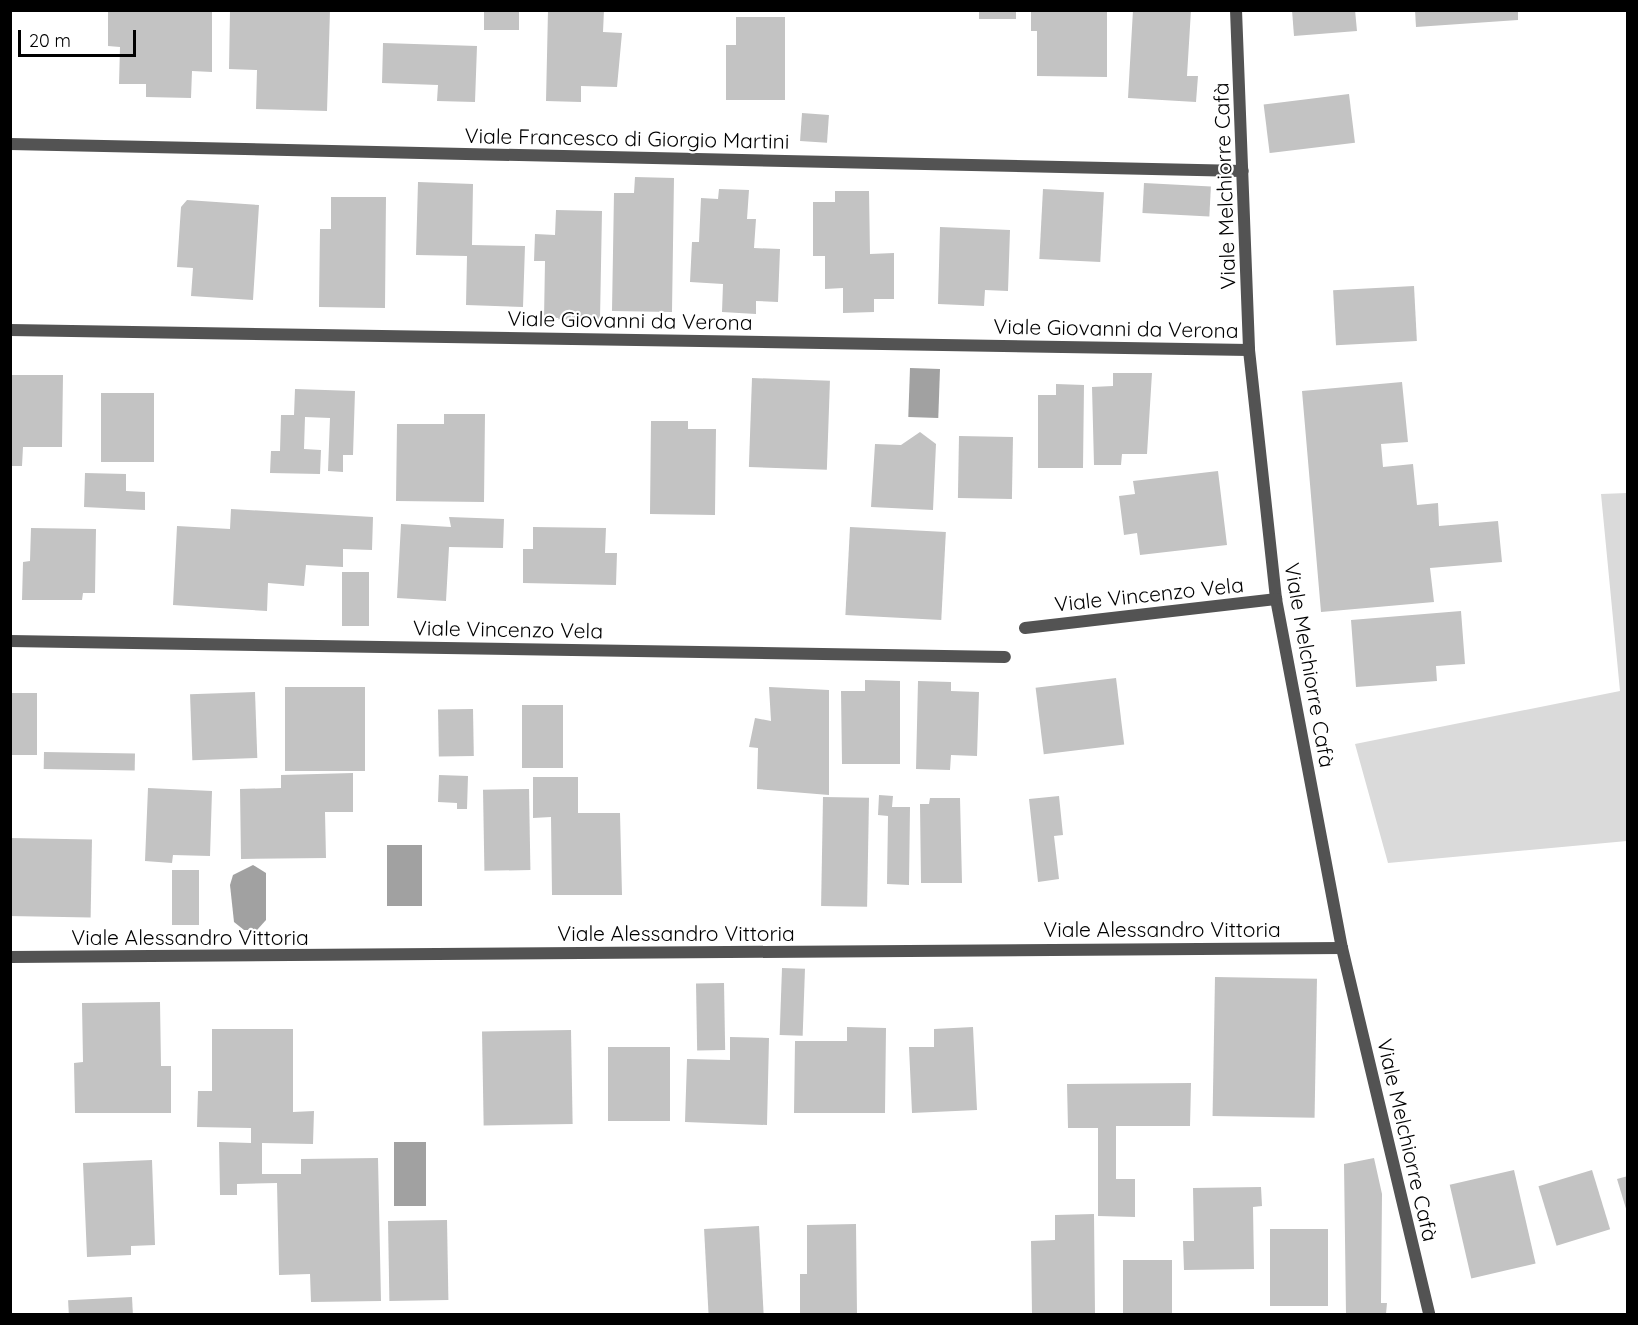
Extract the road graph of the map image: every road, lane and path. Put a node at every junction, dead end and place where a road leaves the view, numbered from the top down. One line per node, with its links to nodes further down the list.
1 (1236, 10): 3 (street, Viale Melchiorre Cafà)
2 (10, 144): 3 (street, Viale Francesco di Giorgio Martini)
3 (1243, 171): 5 (street, Viale Melchiorre Cafà)
4 (10, 330): 5 (street, Viale Giovanni da Verona)
5 (1249, 350): 6 (street, Viale Melchiorre Cafà)
6 (1276, 600): 7 (street, Viale Vincenzo Vela); 10 (street, Viale Melchiorre Cafà)
7 (1025, 628)
8 (10, 641): 9 (street, Viale Vincenzo Vela)
9 (1005, 657)
10 (1342, 948): 11 (street, Viale Alessandro Vittoria); 12 (street, Viale Melchiorre Cafà)
11 (10, 957)
12 (1429, 1314)

